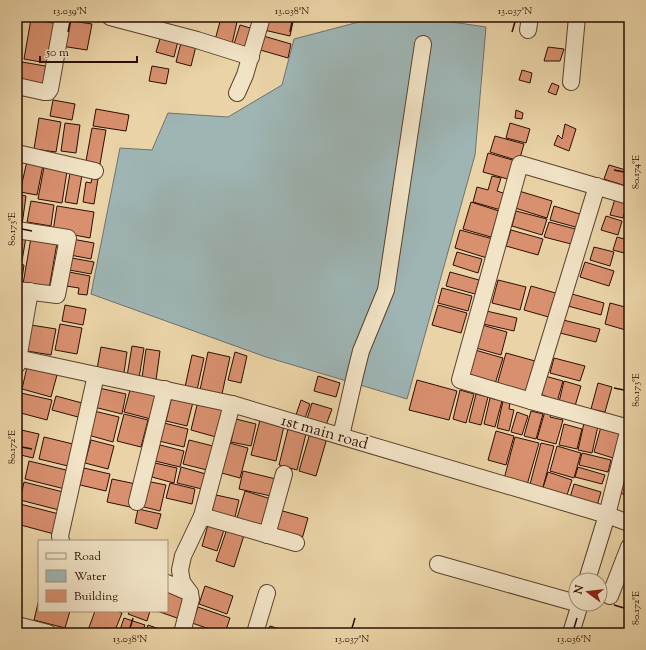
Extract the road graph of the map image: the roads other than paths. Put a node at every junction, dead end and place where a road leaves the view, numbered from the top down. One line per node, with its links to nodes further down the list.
1 (64, 17): 8 (street)
2 (110, 17): 6 (street)
3 (262, 17): 6 (street)
4 (577, 17): 7 (street)
5 (423, 44): 22 (street)
6 (251, 57): 9 (street)
7 (571, 82)
8 (17, 86)
9 (237, 92)
10 (17, 153): 11 (street)
11 (95, 171)
12 (597, 186): 13 (street); 19 (street); 19 (street)
13 (629, 196)
14 (17, 230): 15 (street)
15 (23, 290): 16 (street)
16 (18, 360): 17 (street, 1st main road)
17 (96, 375): 18 (street, 1st main road); 29 (street)
18 (165, 390): 20 (street, 1st main road); 24 (street)
19 (531, 401): 21 (street)
20 (232, 404): 22 (street, 1st main road); 26 (street)
21 (629, 428): 25 (street)
22 (341, 436): 25 (street, 1st main road)
23 (284, 474): 28 (street)
24 (137, 502)
25 (607, 515): 27 (street, 1st main road); 33 (street)
26 (202, 516): 28 (street); 35 (street)
27 (629, 523)
28 (267, 535): 30 (street)
29 (60, 540)
30 (296, 543)
31 (629, 548): 37 (street)
32 (438, 564): 38 (street)
33 (589, 572)
34 (168, 583): 35 (street)
35 (190, 593): 42 (street)
36 (268, 593): 43 (street)
37 (610, 596)
38 (568, 601)
39 (576, 612): 44 (street)
40 (17, 624): 41 (street)
41 (48, 633)
42 (182, 633)
43 (255, 633)
44 (570, 633)

